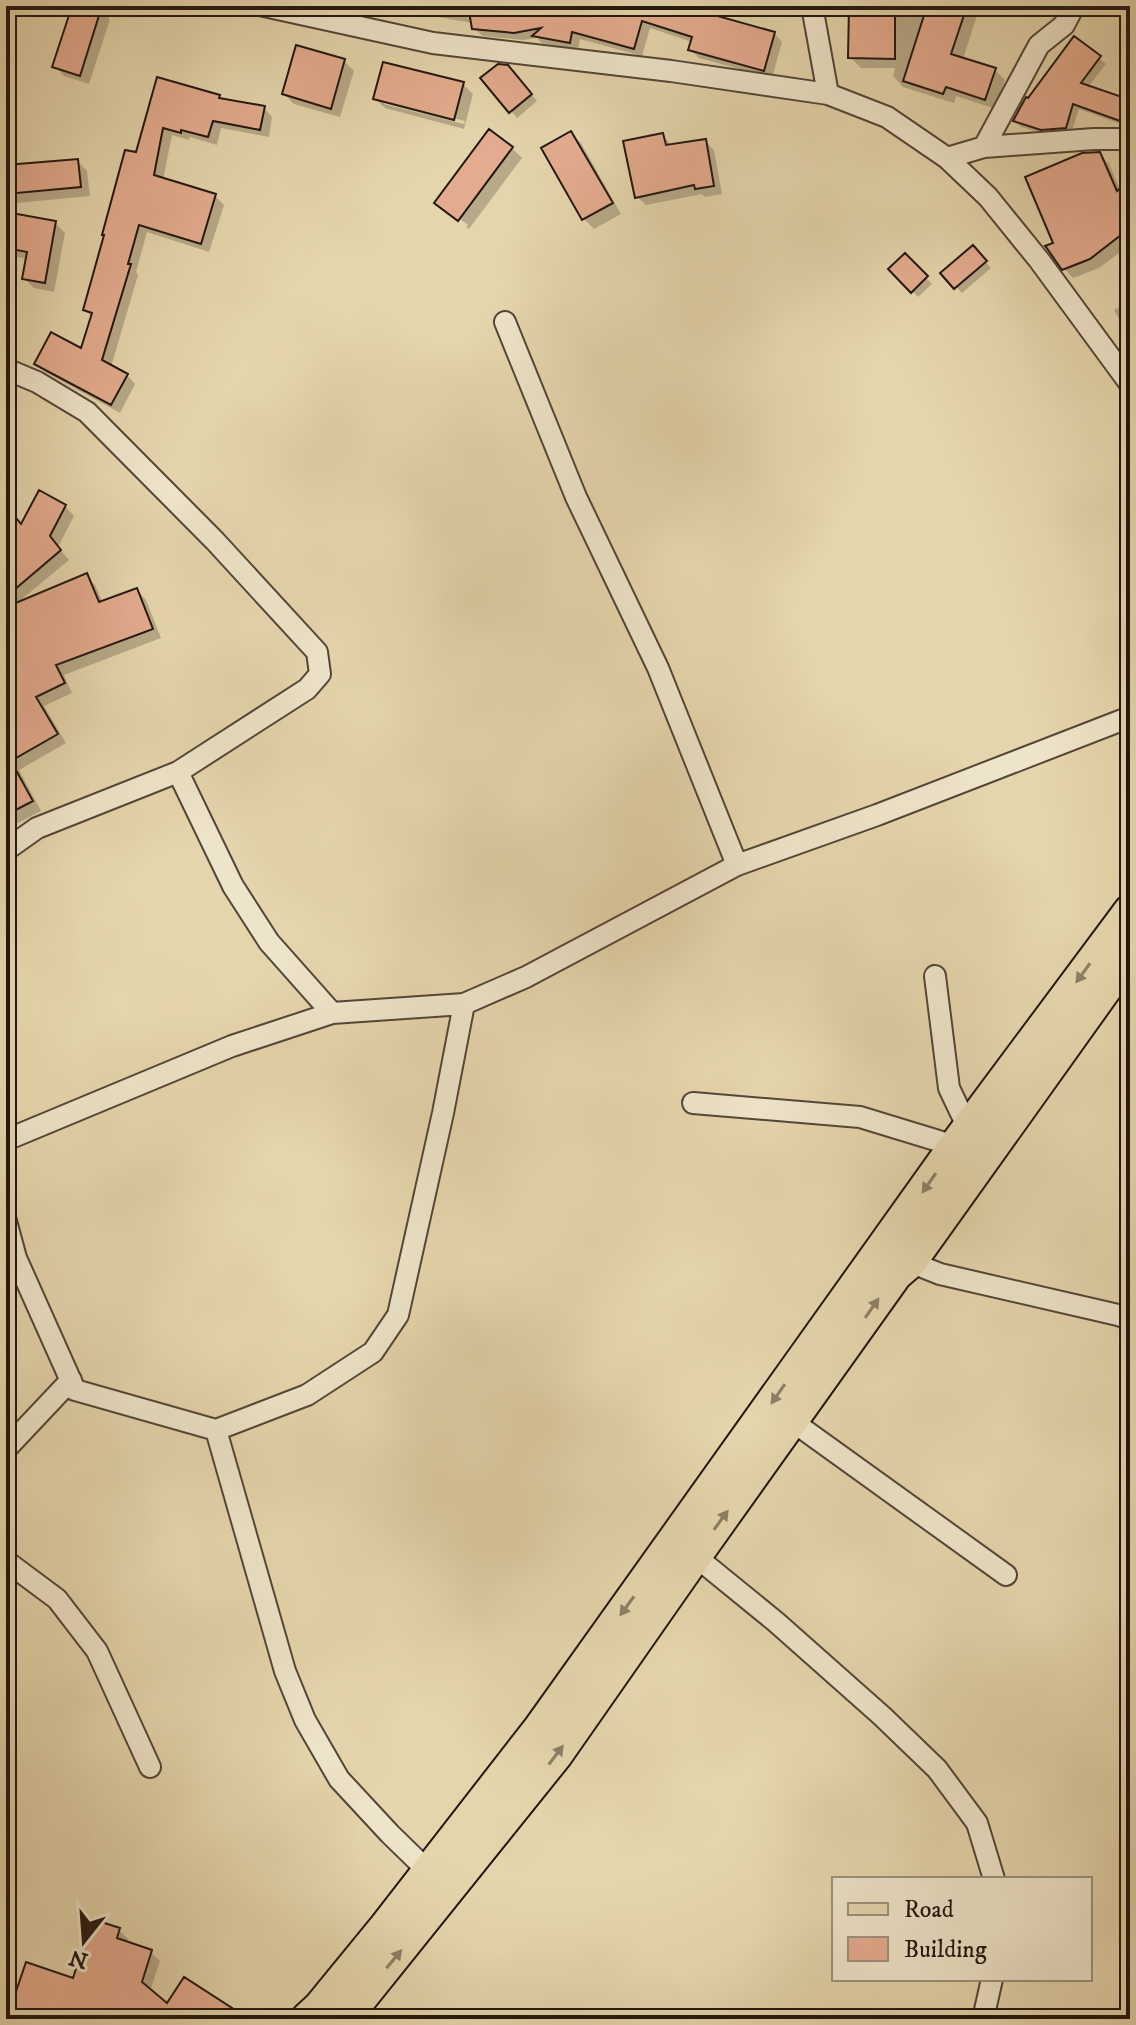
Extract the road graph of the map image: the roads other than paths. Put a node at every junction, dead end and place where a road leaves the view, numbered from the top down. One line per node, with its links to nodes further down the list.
1 (264, 6): 4 (street)
2 (812, 6): 4 (street)
3 (1074, 6): 6 (street)
4 (828, 94): 7 (street)
5 (1130, 139): 6 (street)
6 (984, 147): 7 (street)
7 (947, 158): 10 (street)
8 (505, 322): 14 (street)
9 (6, 369): 12 (street)
10 (1130, 384)
11 (1130, 717): 14 (street)
12 (178, 772): 13 (street); 19 (street)
13 (6, 850)
14 (737, 865): 18 (street)
15 (1130, 911): 21 (main road, one-way to 21)
16 (1130, 954): 24 (main road)
17 (935, 976): 21 (street)
18 (464, 1004): 19 (street); 28 (street)
19 (332, 1013): 22 (street)
20 (693, 1103): 21 (street)
21 (962, 1137): 34 (main road, one-way to 34)
22 (6, 1140)
23 (6, 1221): 26 (street)
24 (910, 1262): 25 (street); 27 (main road, one-way to 24)
25 (1130, 1319)
26 (71, 1380): 28 (street); 29 (street)
27 (792, 1421): 30 (main road, one-way to 27); 32 (street)
28 (216, 1430): 34 (street)
29 (6, 1449)
30 (695, 1556): 35 (street); 38 (main road, one-way to 30)
31 (6, 1561): 33 (street)
32 (1006, 1575)
33 (150, 1767)
34 (429, 1872): 37 (main road)
35 (993, 1877)
36 (992, 1981): 39 (street)
37 (307, 2019)
38 (344, 2019)
39 (983, 2019)

